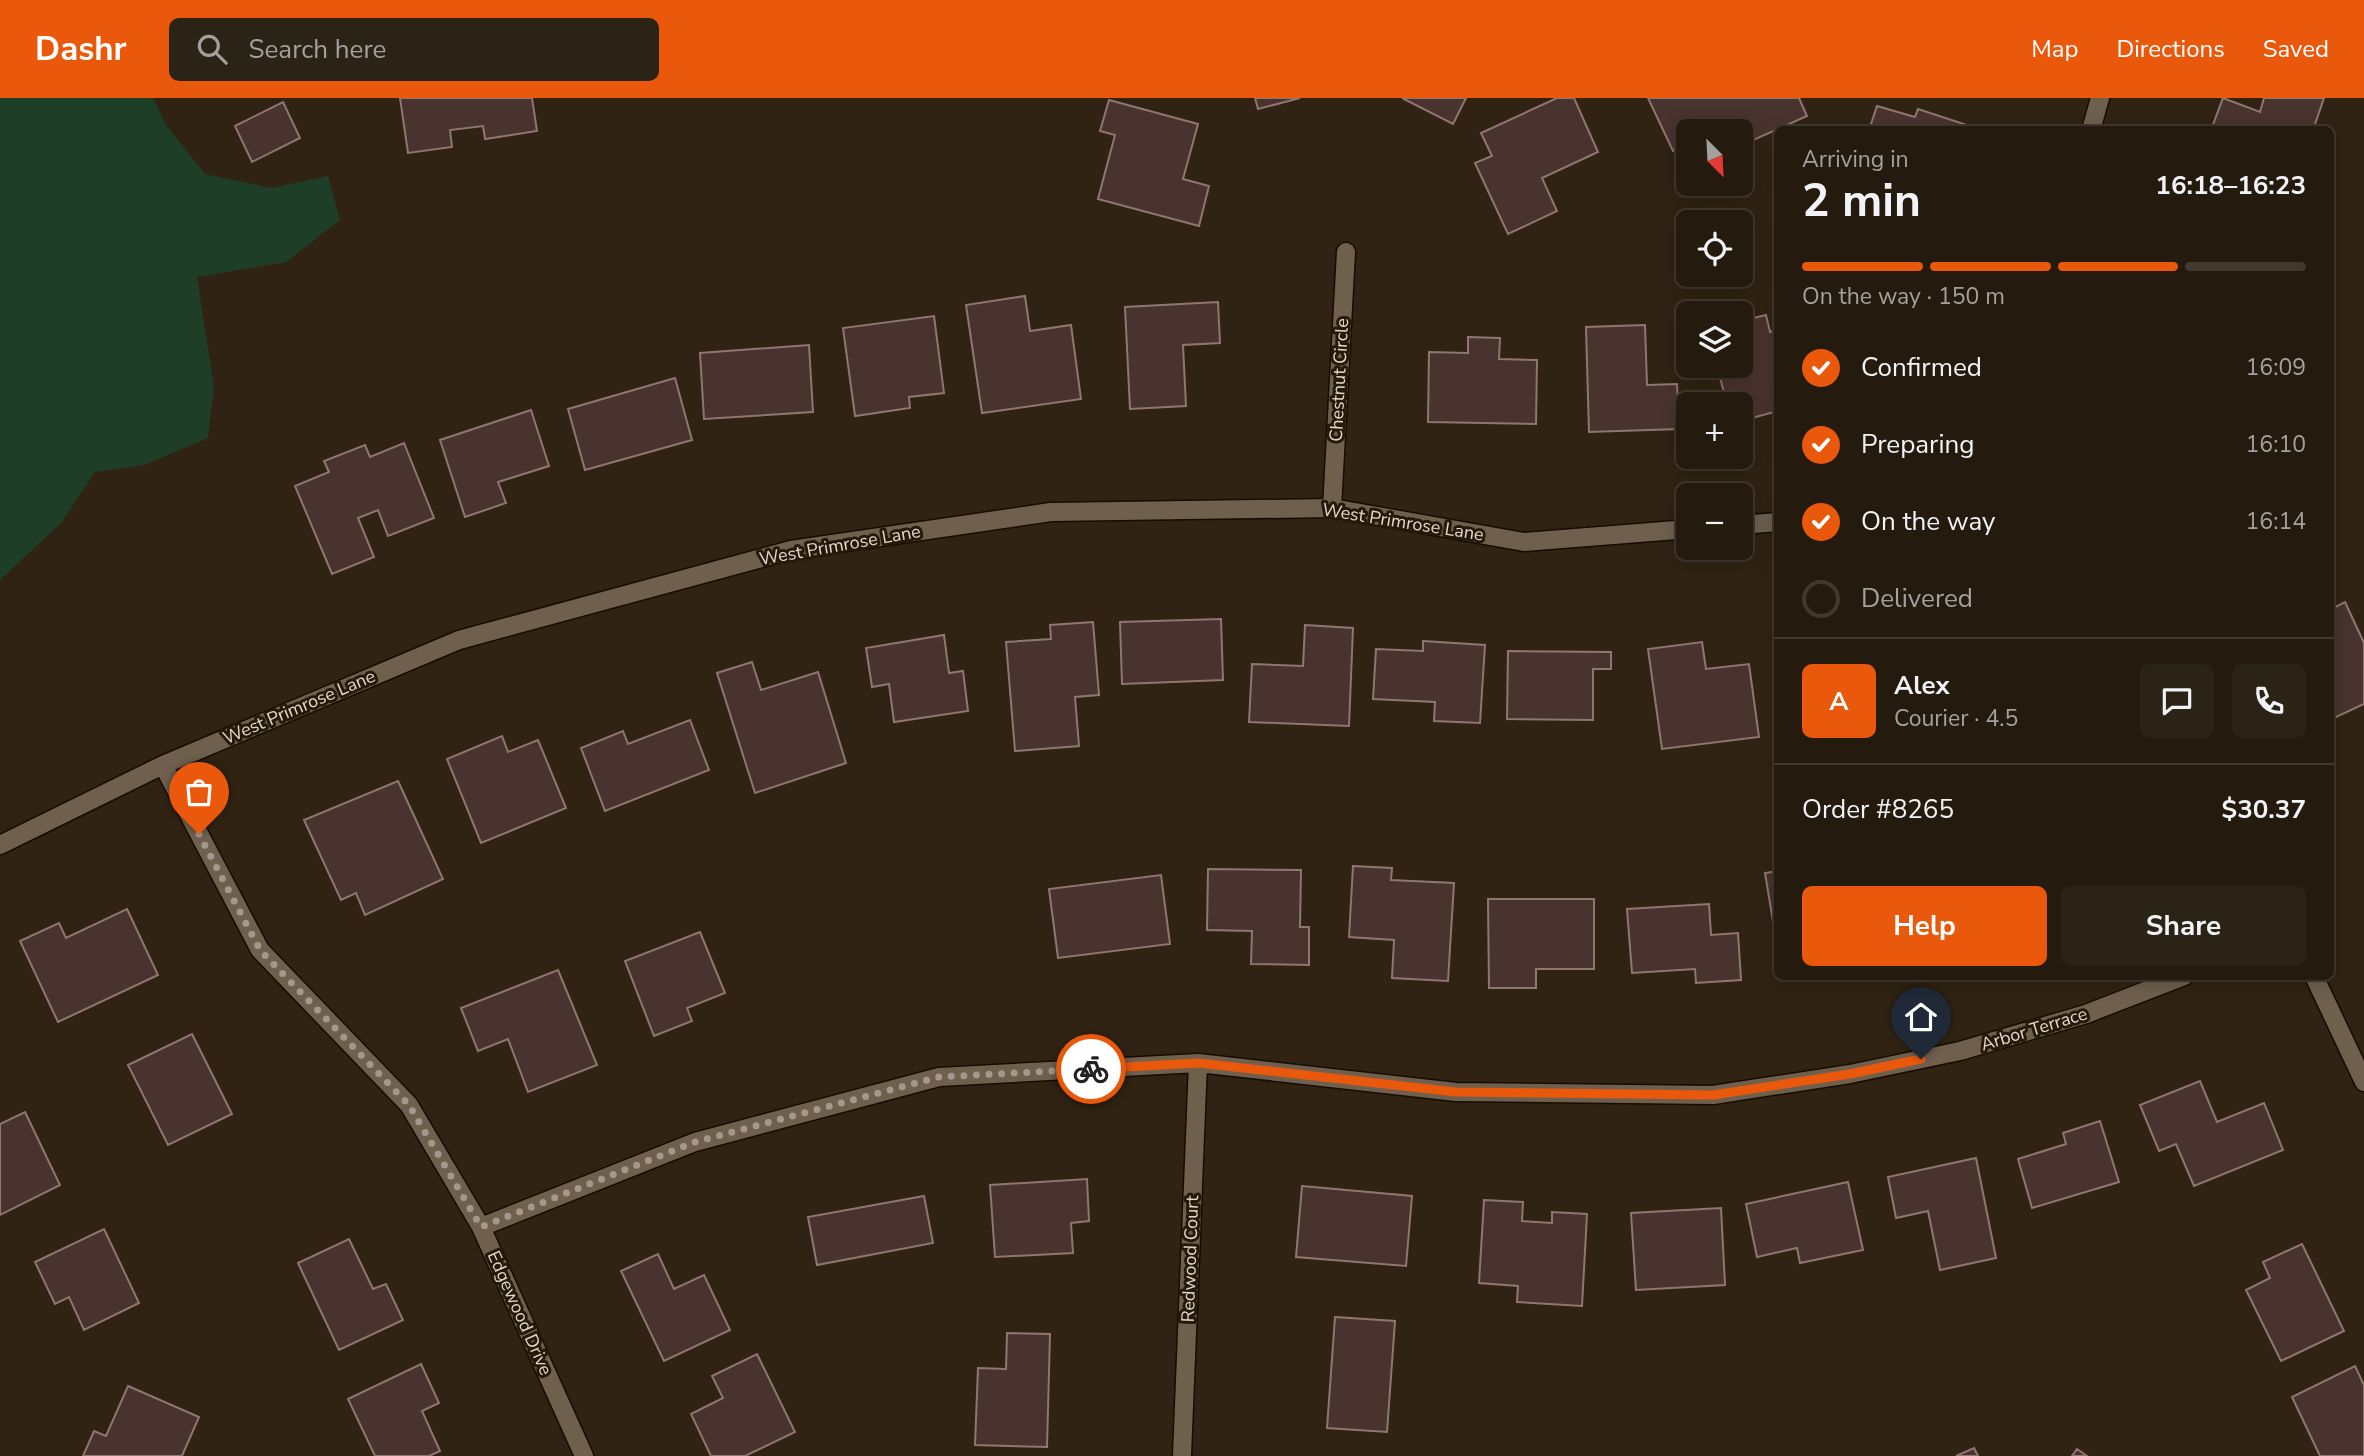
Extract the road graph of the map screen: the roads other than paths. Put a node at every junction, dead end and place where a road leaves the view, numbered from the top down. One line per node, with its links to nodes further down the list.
1 (2100, 98): 2 (street)
2 (2092, 126)
3 (1346, 252): 4 (street, Chestnut Circle)
4 (1332, 508): 7 (street, West Primrose Lane); 8 (street, West Primrose Lane)
5 (1774, 522): 6 (street)
6 (1753, 524)
7 (1676, 530)
8 (163, 765): 9 (street, West Primrose Lane); 14 (street, Edgewood Drive)
9 (0, 845)
10 (2174, 980): 12 (street, Arbor Terrace)
11 (2316, 980): 13 (street)
12 (1198, 1063): 14 (street, Arbor Terrace); 15 (street, Redwood Court)
13 (2364, 1082)
14 (481, 1227): 16 (street, Edgewood Drive)
15 (1182, 1455)
16 (584, 1456)

